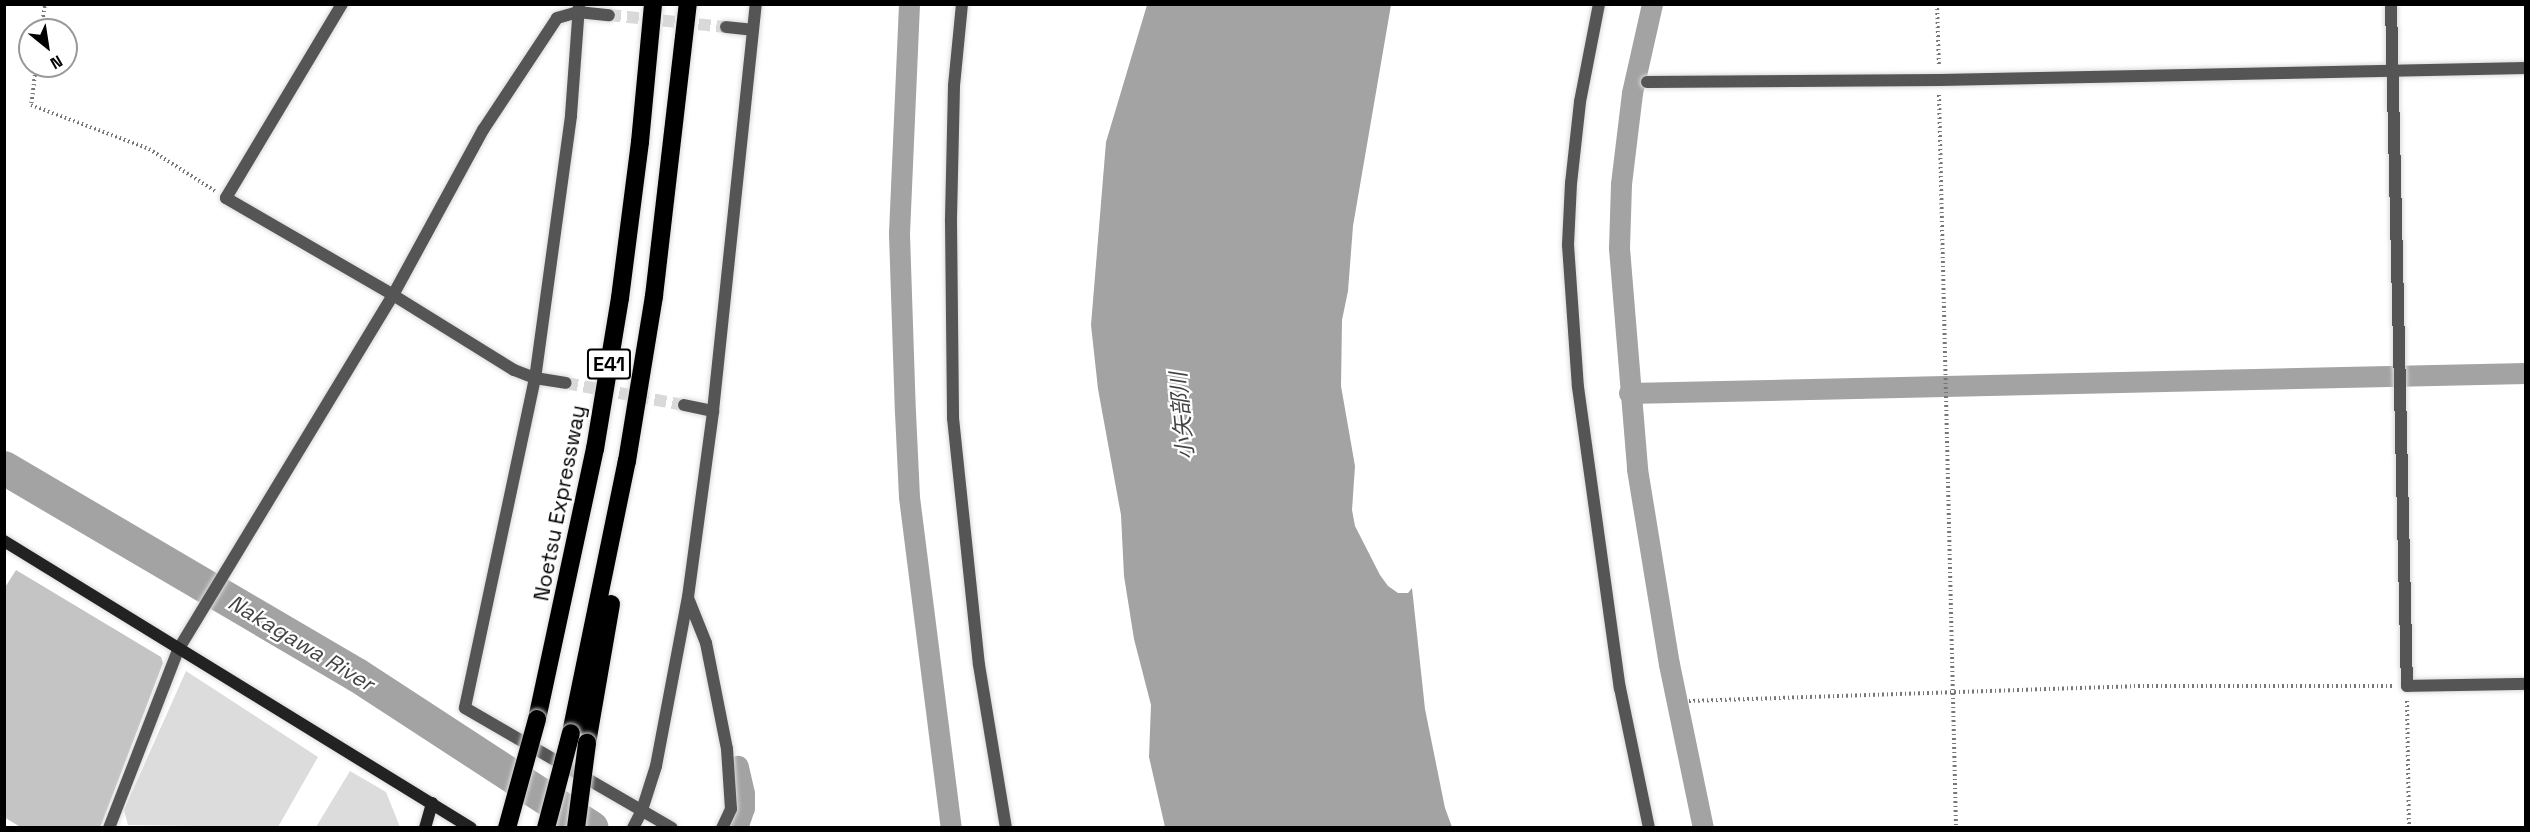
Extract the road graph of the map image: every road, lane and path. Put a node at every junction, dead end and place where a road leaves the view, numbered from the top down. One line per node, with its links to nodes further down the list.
1 (342, 4): 18 (street)
2 (653, 4): 37 (highway, Noetsu Expressway / E41, bridge)
3 (688, 4): 20 (highway, E41)
4 (756, 4): 12 (street)
5 (962, 4): 42 (street)
6 (1599, 4): 43 (street)
7 (1937, 4): 16 (path)
8 (2391, 4): 14 (street)
9 (579, 8): 10 (street); 19 (street); 21 (street)
10 (609, 15)
11 (726, 27): 12 (street)
12 (753, 30): 24 (street)
13 (2526, 68): 14 (street)
14 (2393, 71): 16 (street); 29 (street)
15 (34, 78): 18 (path)
16 (1939, 80): 17 (street); 30 (path)
17 (1647, 82)
18 (226, 198): 19 (street)
19 (393, 295): 21 (street); 27 (street)
20 (654, 296): 38 (highway, E41, bridge); 39 (highway, bridge)
21 (535, 378): 22 (street); 33 (street)
22 (566, 383)
23 (684, 405): 24 (street)
24 (713, 411): 26 (street)
25 (4, 541): 27 (street)
26 (688, 597): 33 (street); 41 (street)
27 (178, 650): 32 (street); 34 (street)
28 (2526, 684): 29 (street)
29 (2407, 686): 30 (path); 45 (path)
30 (1952, 692): 31 (path); 44 (path)
31 (1689, 700)
32 (432, 803): 35 (street); 36 (street)
33 (638, 819): 40 (street)
34 (109, 828)
35 (425, 828)
36 (471, 828)
37 (507, 828)
38 (546, 828)
39 (576, 828)
40 (672, 828)
41 (722, 828)
42 (1006, 828)
43 (1649, 828)
44 (1956, 828)
45 (2409, 828)

